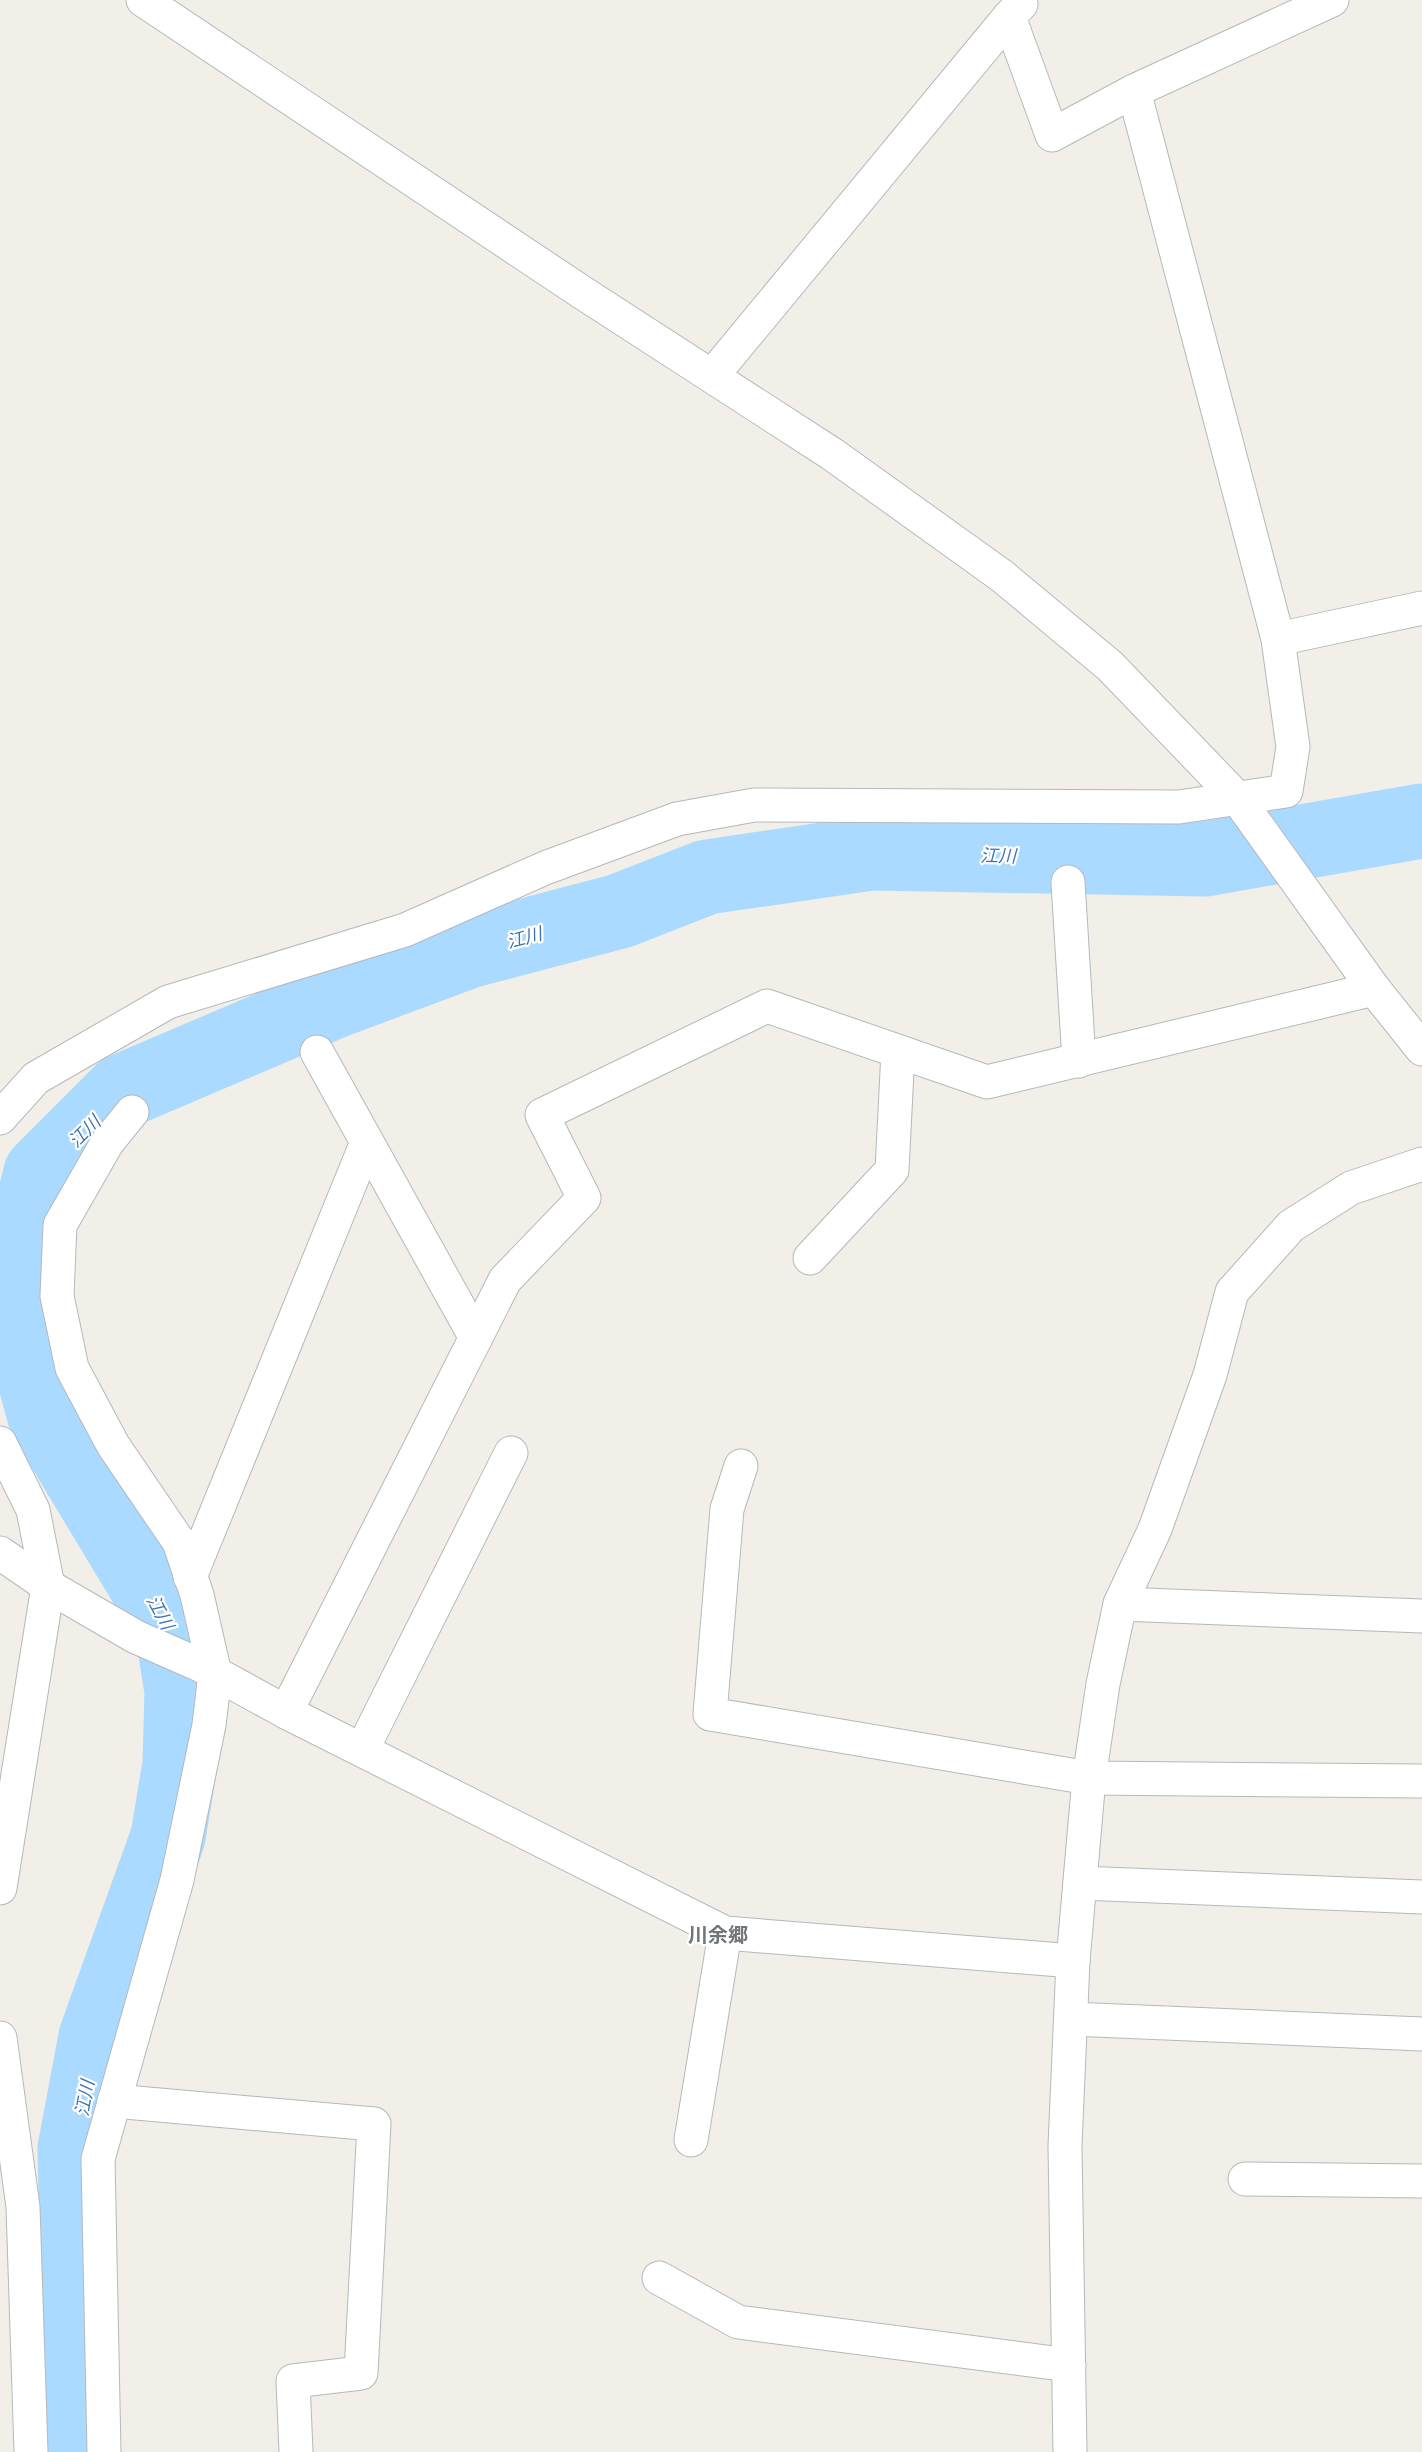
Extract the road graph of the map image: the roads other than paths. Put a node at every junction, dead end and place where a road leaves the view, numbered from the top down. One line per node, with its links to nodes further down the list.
1 (143, 0): 5 (street)
2 (1332, 0): 4 (street)
3 (1017, 8): 4 (street); 5 (street)
4 (1134, 92): 7 (street)
5 (712, 376): 8 (street)
6 (1422, 608): 7 (street)
7 (1278, 639): 8 (street)
8 (1245, 810): 10 (street); 16 (street)
9 (1068, 882): 14 (street)
10 (1374, 989): 11 (street); 14 (street)
11 (1422, 1049)
12 (317, 1052): 17 (street)
13 (898, 1052): 14 (street); 19 (street); 20 (street)
14 (1079, 1061)
15 (132, 1112): 25 (street)
16 (0, 1118)
17 (367, 1142): 20 (street); 25 (street)
18 (1422, 1164): 27 (street)
19 (810, 1258)
20 (476, 1338): 30 (street)
21 (0, 1443): 26 (street)
22 (511, 1453): 31 (street)
23 (741, 1466): 32 (street)
24 (0, 1554): 26 (street)
25 (190, 1577): 29 (street)
26 (48, 1586): 29 (street); 35 (street)
27 (1120, 1604): 28 (street); 32 (street)
28 (1422, 1616)
29 (208, 1670): 30 (street); 42 (street)
30 (286, 1712): 31 (street)
31 (362, 1750): 37 (street)
32 (1089, 1778): 33 (street); 34 (street)
33 (1422, 1781)
34 (1080, 1883): 36 (street); 38 (street)
35 (0, 1888)
36 (1422, 1897)
37 (724, 1933): 38 (street); 43 (street)
38 (1073, 1961): 39 (street)
39 (1071, 2019): 40 (street); 47 (street)
40 (1422, 2034)
41 (0, 2038): 48 (street)
42 (114, 2101): 49 (street); 50 (street)
43 (691, 2140)
44 (1245, 2179): 45 (street)
45 (1422, 2181)
46 (659, 2278): 47 (street)
47 (1069, 2365): 51 (street)
48 (31, 2452)
49 (104, 2452)
50 (296, 2452)
51 (1070, 2452)

